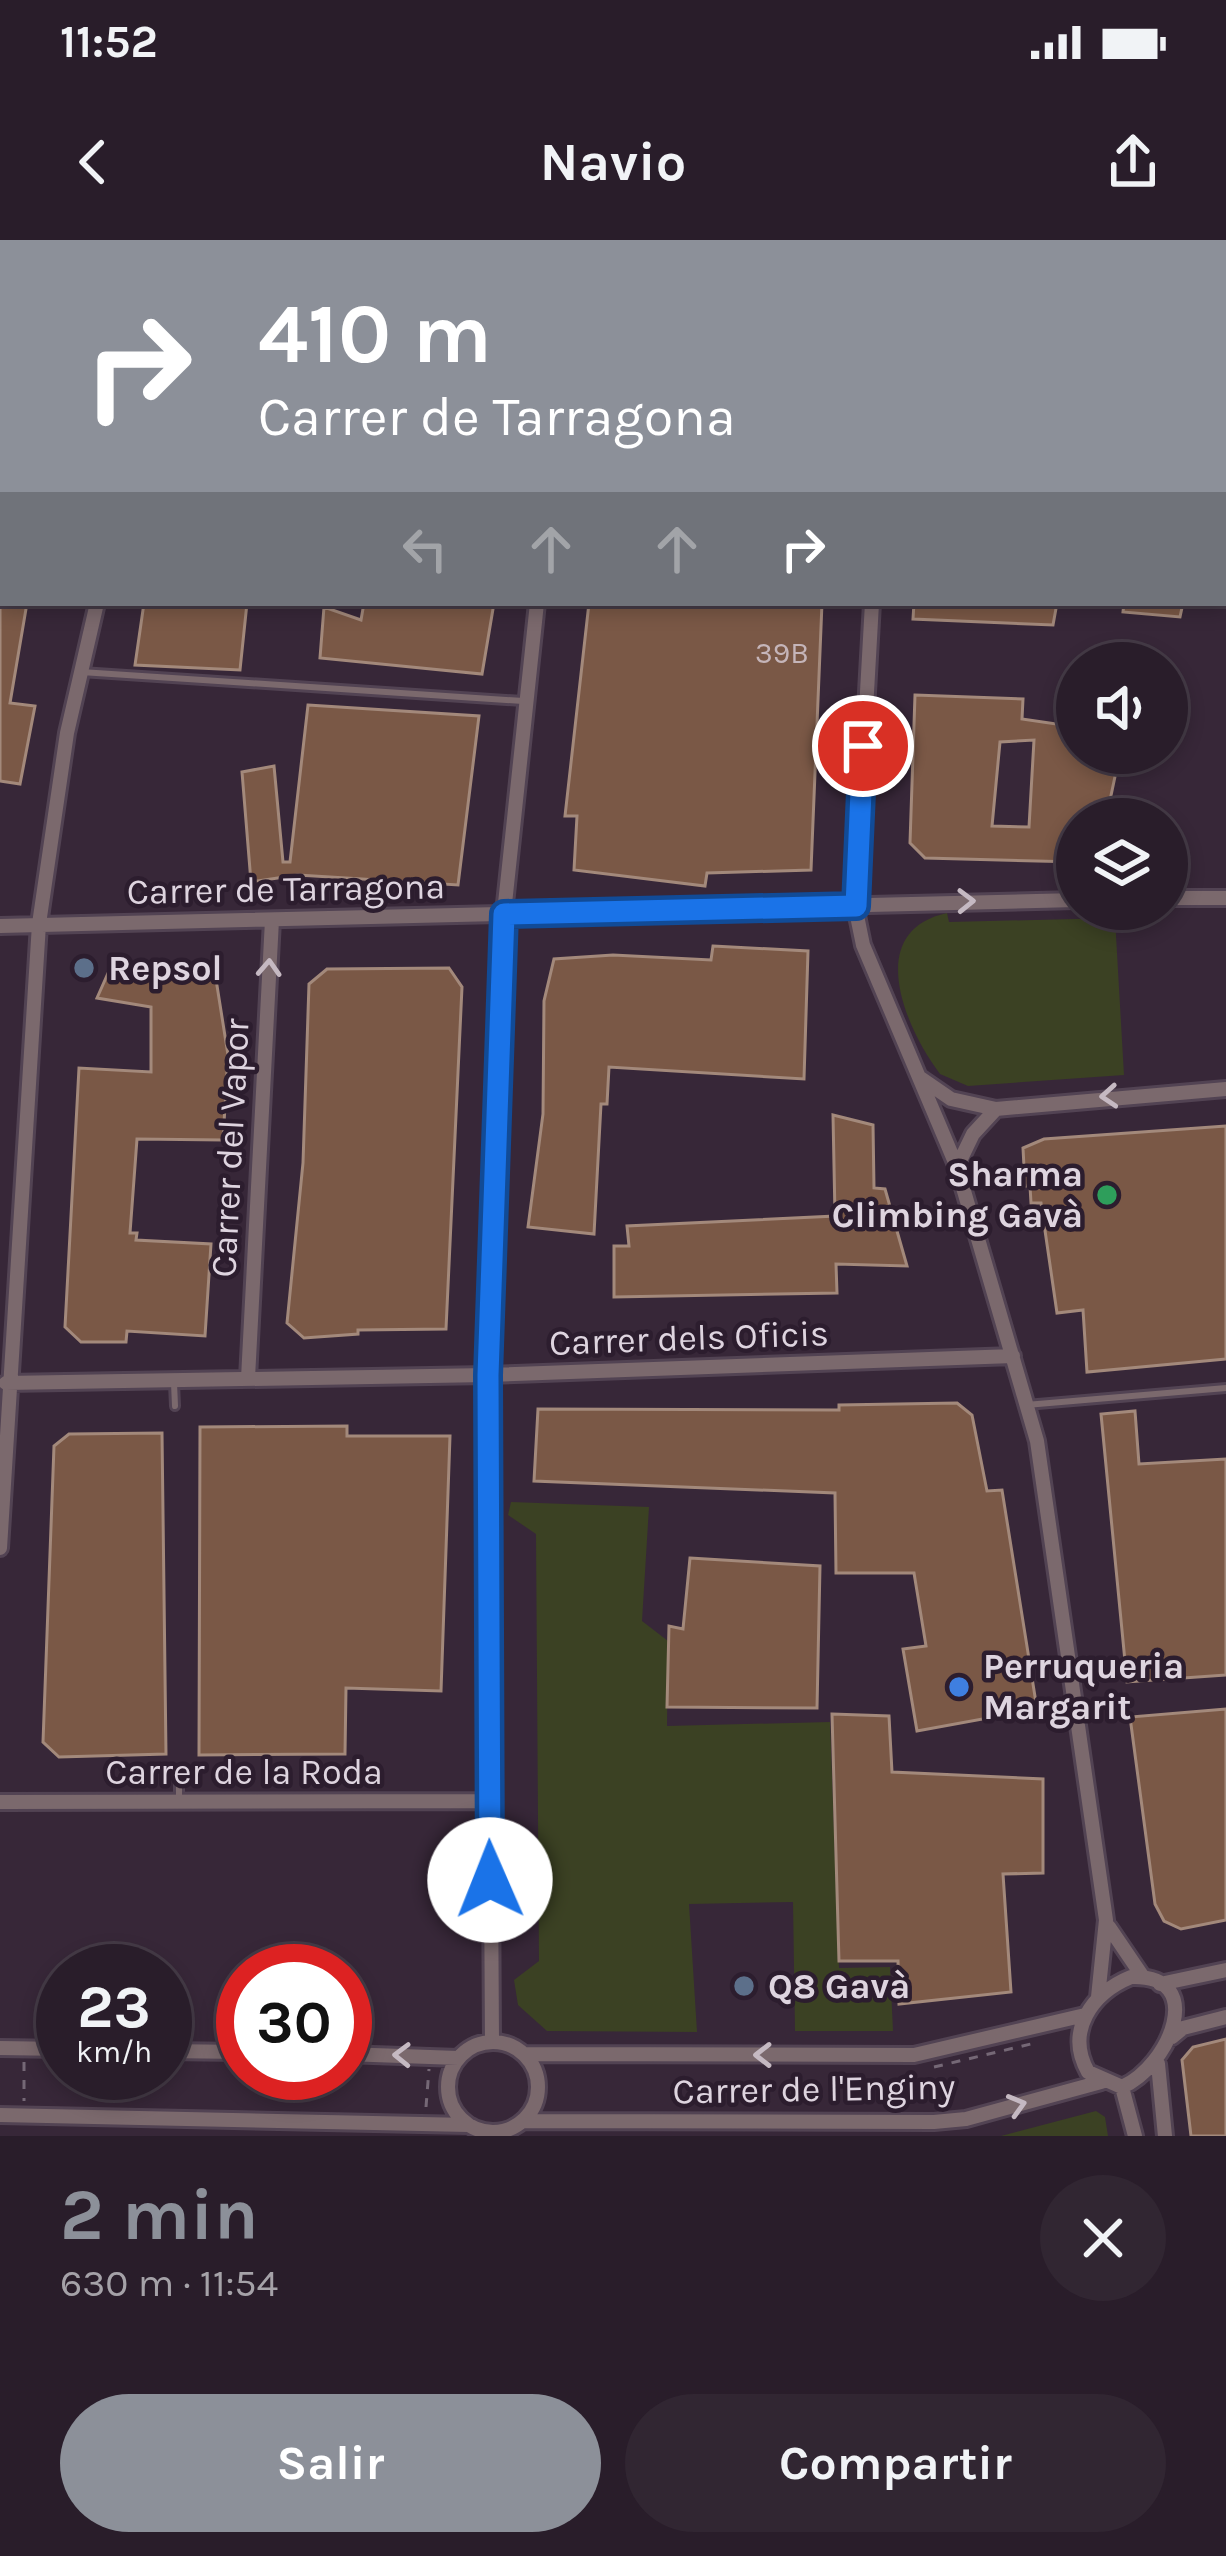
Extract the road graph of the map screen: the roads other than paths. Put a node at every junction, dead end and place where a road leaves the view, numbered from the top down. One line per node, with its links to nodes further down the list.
1 (96, 606): 4 (street)
2 (537, 606): 5 (street)
3 (872, 606): 9 (street)
4 (80, 672): 5 (lane); 12 (street)
5 (527, 701): 10 (street)
6 (1188, 898): 7 (street)
7 (1226, 898)
8 (1056, 901): 9 (street, Carrer de Tarragona, one-way to 8)
9 (856, 906): 10 (street, Carrer de Tarragona); 14 (street)
10 (504, 914): 11 (street, Carrer de Tarragona); 19 (street)
11 (272, 920): 12 (street, Carrer de Tarragona); 20 (street, Carrer del Vapor, one-way to 11)
12 (39, 924): 13 (street, Carrer de Tarragona); 22 (street)
13 (0, 926)
14 (919, 1076): 16 (street); 17 (street)
15 (1226, 1089): 16 (street, one-way to 16)
16 (996, 1108): 17 (street)
17 (956, 1167): 18 (street)
18 (1013, 1356): 19 (street, Carrer dels Oficis); 24 (street)
19 (488, 1375): 20 (street, Carrer dels Oficis); 28 (street)
20 (248, 1378): 21 (street, Carrer dels Oficis)
21 (174, 1379): 22 (street, Carrer dels Oficis); 25 (lane)
22 (7, 1383): 26 (street)
23 (1226, 1388): 24 (lane)
24 (1027, 1405): 31 (street)
25 (175, 1406)
26 (0, 1548)
27 (178, 1782): 30 (lane)
28 (488, 1801): 30 (street, Carrer de la Roda); 39 (street)
29 (0, 1802): 30 (street, Carrer de la Roda)
30 (179, 1802)
31 (1106, 1920): 33 (street); 35 (street)
32 (1226, 1970): 34 (street)
33 (1143, 1977): 34 (street); 35 (street)
34 (1160, 1984): 38 (street)
35 (1098, 1997): 36 (street)
36 (1085, 2014): 43 (street, Carrer de l'Enginy, one-way to 43); 46 (street)
37 (1226, 2017): 38 (street)
38 (1172, 2037): 45 (street)
39 (492, 2041): 43 (street); 44 (street)
40 (0, 2048): 41 (street)
41 (36, 2048)
42 (372, 2054): 44 (street, one-way to 42)
43 (526, 2054): 50 (street)
44 (458, 2058): 51 (street)
45 (1158, 2061): 47 (street); 53 (street)
46 (1101, 2082): 47 (street); 49 (street, Carrer de l'Enginy, one-way to 46)
47 (1122, 2087): 52 (street)
48 (0, 2115): 51 (street)
49 (768, 2128): 50 (street, Carrer de l'Enginy)
50 (514, 2129): 51 (street)
51 (476, 2130)
52 (1135, 2136)
53 (1165, 2136)

